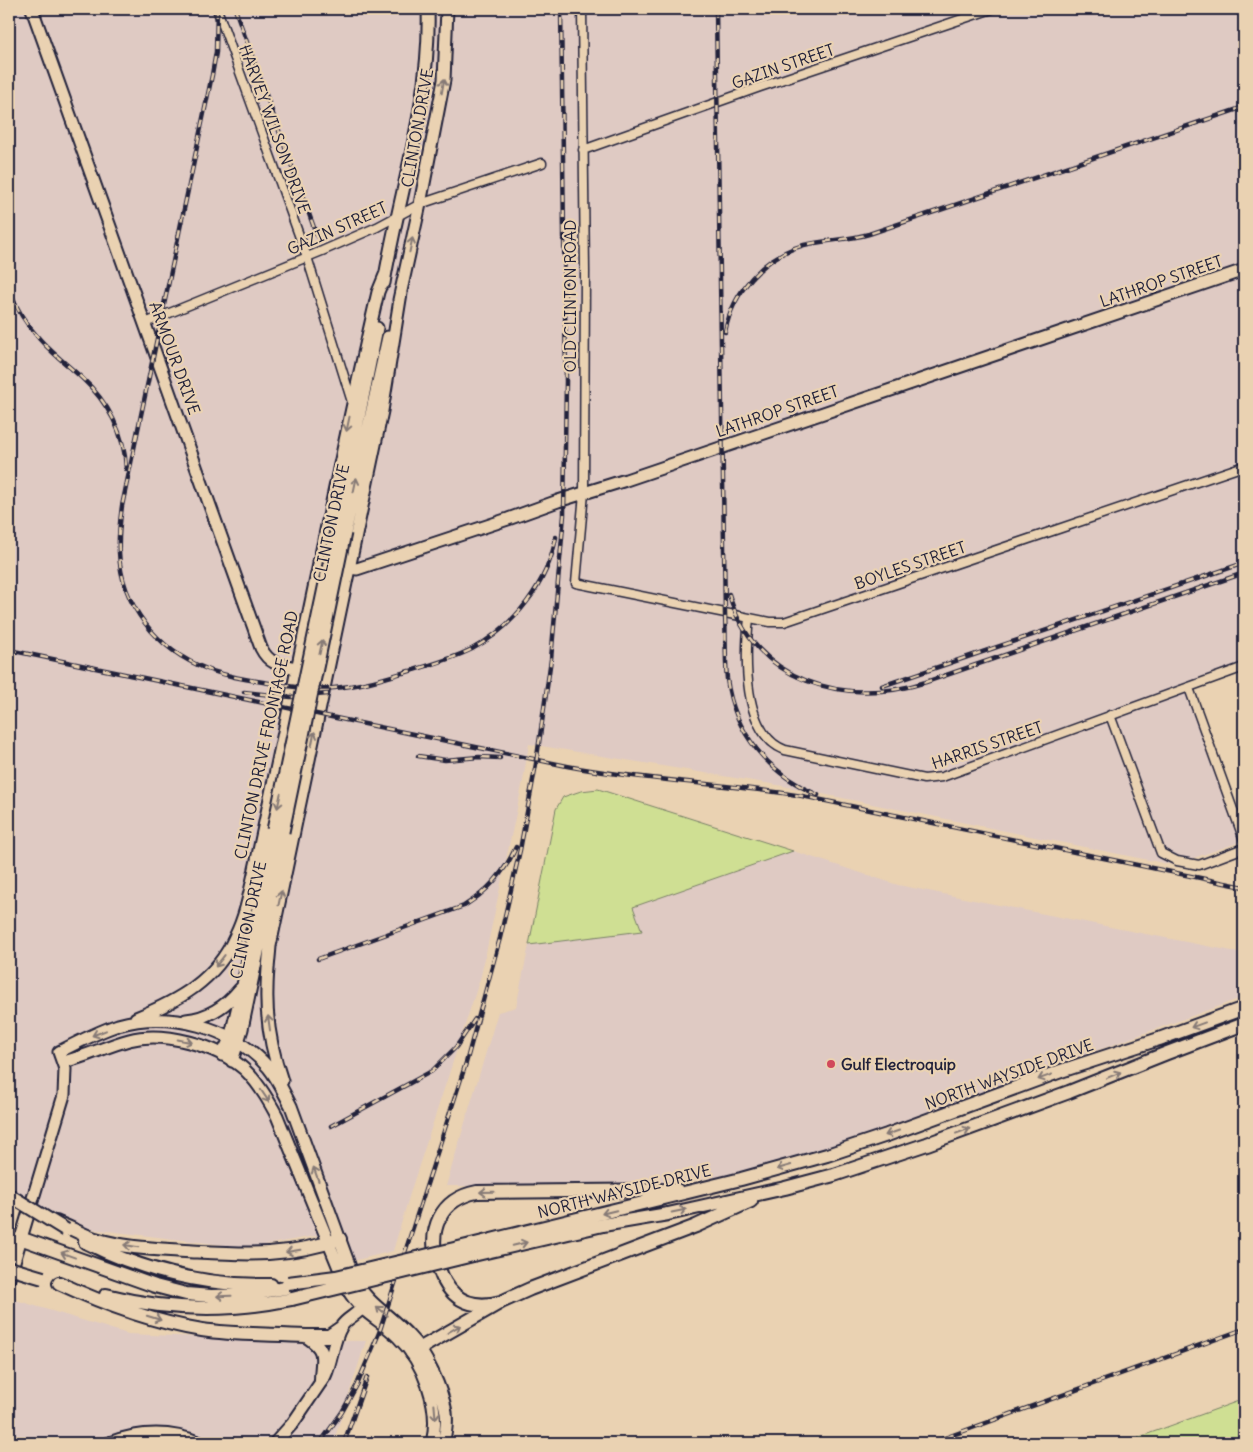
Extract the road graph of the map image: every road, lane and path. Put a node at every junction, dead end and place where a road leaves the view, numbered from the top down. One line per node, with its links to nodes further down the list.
1 (32, 9): 15 (street, ARMOUR DRIVE)
2 (217, 9): 11 (street, HARVEY WILSON DRIVE)
3 (428, 9): 10 (street, CLINTON DRIVE)
4 (447, 9): 9 (street, CLINTON DRIVE, one-way to 4)
5 (582, 9): 7 (street, OLD CLINTON ROAD)
6 (992, 9): 7 (street, GAZIN STREET)
7 (583, 150): 18 (street, OLD CLINTON ROAD)
8 (542, 163): 9 (street, GAZIN STREET)
9 (420, 204): 10 (street, GAZIN STREET); 14 (street, CLINTON DRIVE, one-way to 9)
10 (397, 217): 11 (street, GAZIN STREET); 13 (street, CLINTON DRIVE)
11 (307, 257): 15 (street, GAZIN STREET); 16 (street, HARVEY WILSON DRIVE)
12 (1244, 270): 18 (street, LATHROP STREET)
13 (385, 275): 16 (street, CLINTON DRIVE FRONTAGE ROAD); 19 (street, CLINTON DRIVE)
14 (401, 293): 19 (street, CLINTON DRIVE, one-way to 14); 21 (street)
15 (145, 323): 24 (street, ARMOUR DRIVE)
16 (352, 402): 20 (street, CLINTON DRIVE FRONTAGE ROAD, one-way to 20)
17 (1244, 466): 23 (street, BOYLES STREET)
18 (584, 493): 21 (street, LATHROP STREET); 22 (street, OLD CLINTON ROAD)
19 (340, 532): 29 (street, CLINTON DRIVE, bridge)
20 (319, 561): 21 (street, LATHROP STREET); 24 (street, CLINTON DRIVE FRONTAGE ROAD)
21 (348, 567): 26 (street)
22 (576, 583): 23 (street, BOYLES STREET)
23 (749, 618): 28 (street, HARRIS STREET)
24 (297, 668): 26 (street, ARMOUR DRIVE); 32 (street, CLINTON DRIVE FRONTAGE ROAD)
25 (1244, 668): 27 (street, HARRIS STREET)
26 (326, 674): 33 (street, one-way to 26)
27 (1189, 688): 28 (street, HARRIS STREET); 30 (street)
28 (1110, 715): 31 (street)
29 (278, 831): 34 (street, CLINTON DRIVE); 36 (street, CLINTON DRIVE)
30 (1244, 840)
31 (1244, 848)
32 (248, 901): 34 (street); 40 (street, CLINTON DRIVE FRONTAGE ROAD, one-way to 40)
33 (270, 946): 36 (street); 44 (street, one-way to 33)
34 (246, 966): 35 (street, CLINTON DRIVE)
35 (243, 986): 38 (street); 41 (street, CLINTON DRIVE)
36 (249, 998): 41 (street, CLINTON DRIVE)
37 (1244, 1008): 47 (main road, NORTH WAYSIDE DRIVE, one-way to 47)
38 (177, 1020): 40 (street); 41 (street)
39 (1244, 1024): 48 (main road, NORTH WAYSIDE DRIVE, one-way to 39)
40 (118, 1025): 42 (street, one-way to 42)
41 (234, 1041): 43 (street, CLINTON DRIVE); 44 (street)
42 (61, 1057): 43 (street, one-way to 43); 53 (street)
43 (227, 1058): 46 (street, one-way to 46)
44 (291, 1106): 45 (street)
45 (296, 1120): 46 (street); 50 (street, one-way to 45)
46 (281, 1126): 51 (street)
47 (714, 1186): 55 (main road, NORTH WAYSIDE DRIVE, one-way to 55); 61 (main road, one-way to 61)
48 (785, 1188): 55 (main road, NORTH WAYSIDE DRIVE, one-way to 48); 61 (main road)
49 (9, 1195): 52 (main road, NORTH WAYSIDE DRIVE, bridge)
50 (332, 1220): 51 (street); 54 (street)
51 (320, 1224): 54 (street)
52 (67, 1229): 54 (main road, one-way to 52); 59 (main road, NORTH WAYSIDE DRIVE)
53 (20, 1238): 57 (street); 59 (main road, one-way to 53)
54 (334, 1241): 60 (street); 62 (street)
55 (472, 1250): 59 (main road, NORTH WAYSIDE DRIVE, bridge); 59 (main road, NORTH WAYSIDE DRIVE, bridge)
56 (9, 1268): 58 (main road, NORTH WAYSIDE DRIVE, bridge)
57 (9, 1278)
58 (59, 1283): 59 (main road, NORTH WAYSIDE DRIVE); 64 (main road, one-way to 64)
59 (290, 1290)
60 (366, 1298): 62 (street); 65 (street, one-way to 60)
61 (501, 1302): 65 (main road, one-way to 61)
62 (362, 1310): 63 (street); 65 (street)
63 (340, 1329): 64 (main road); 66 (street)
64 (306, 1336): 66 (main road)
65 (416, 1351): 70 (street, one-way to 70); 71 (street)
66 (320, 1381): 69 (street)
67 (109, 1443): 68 (street)
68 (200, 1443)
69 (275, 1443)
70 (432, 1443)
71 (443, 1443)

